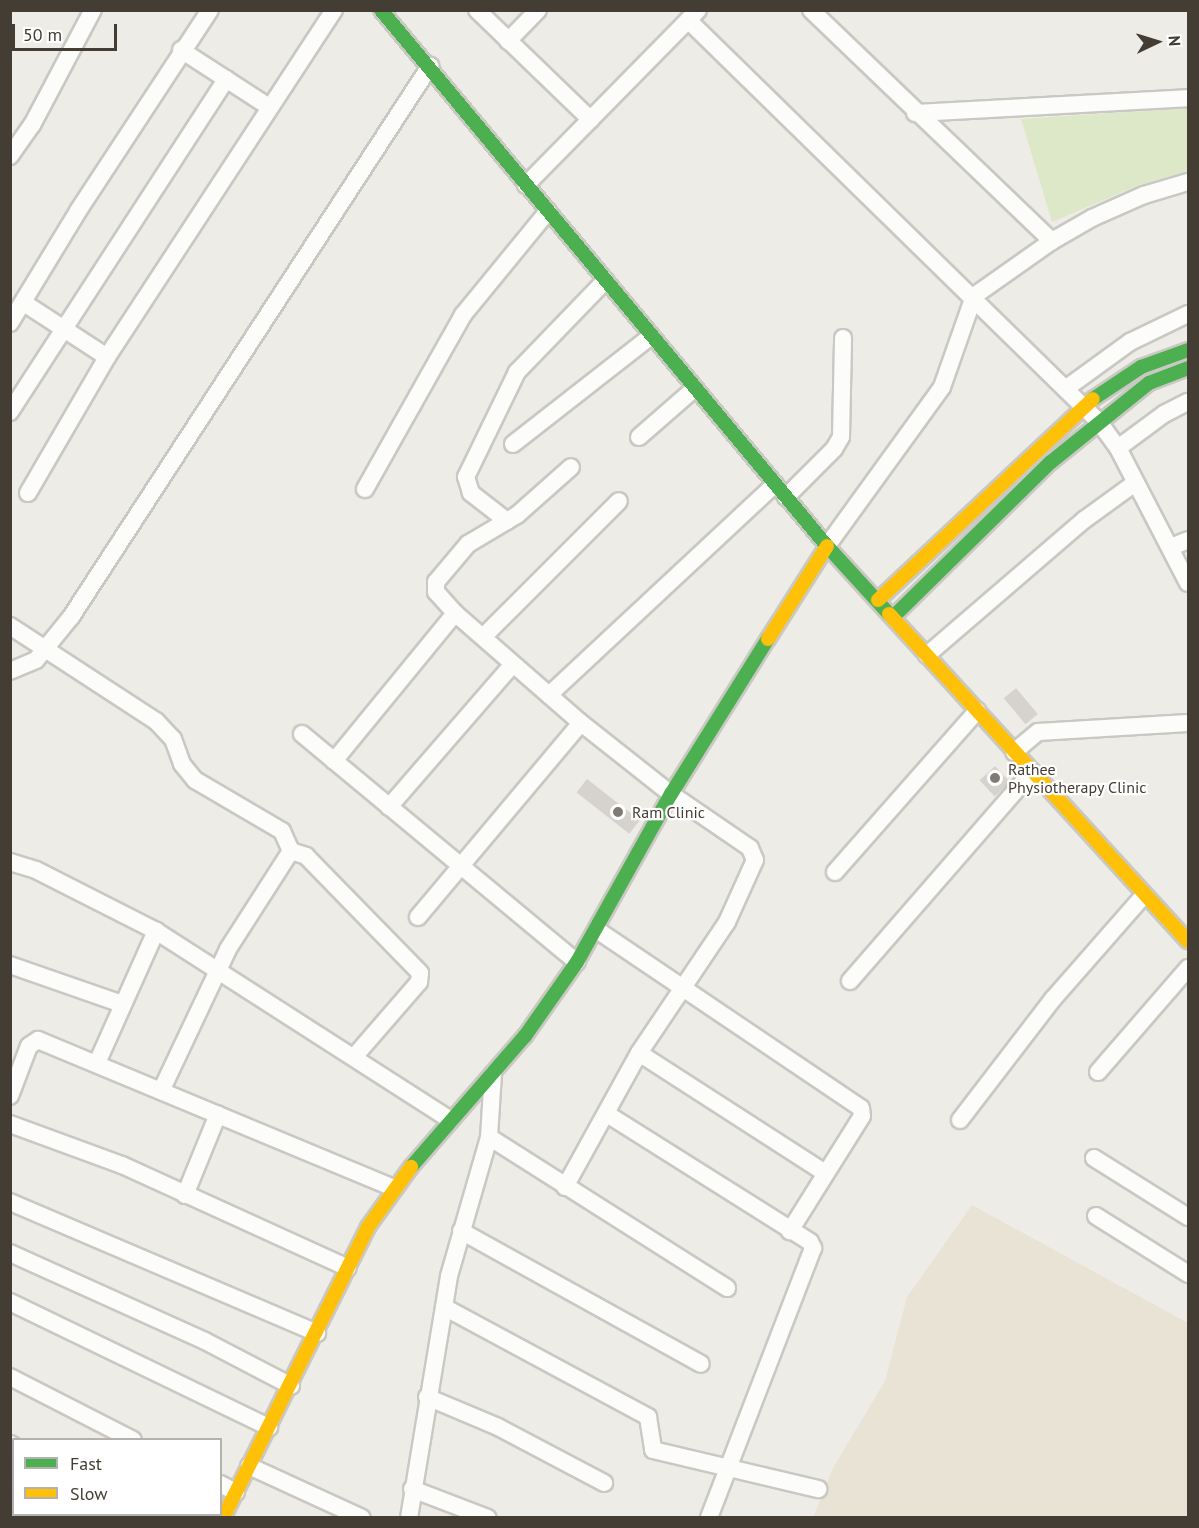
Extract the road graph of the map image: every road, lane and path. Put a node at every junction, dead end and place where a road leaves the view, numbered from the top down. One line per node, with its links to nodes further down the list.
1 (93, 10): 17 (street)
2 (210, 10): 10 (street)
3 (334, 10): 14 (street)
4 (381, 10): 11 (street)
5 (477, 10): 9 (street)
6 (538, 10): 9 (street)
7 (811, 10): 15 (street)
8 (693, 15): 16 (street); 23 (street)
9 (508, 40): 16 (street)
10 (181, 50): 12 (street); 24 (street)
11 (430, 66): 19 (street); 59 (street)
12 (226, 79): 14 (street); 27 (street)
13 (1188, 98): 15 (street)
14 (269, 107): 31 (street)
15 (915, 113): 21 (street)
16 (591, 120): 19 (street)
17 (10, 156)
18 (1188, 182): 21 (street)
19 (526, 185): 20 (street)
20 (548, 211): 22 (street); 45 (street)
21 (1052, 241): 23 (street)
22 (605, 281): 28 (street); 49 (street)
23 (974, 296): 33 (street); 51 (street)
24 (24, 303): 26 (street); 27 (street)
25 (1188, 314): 33 (street)
26 (10, 323)
27 (63, 330): 31 (street); 37 (street)
28 (651, 336): 34 (street); 40 (street)
29 (843, 338): 47 (street)
30 (1188, 350): 36 (street)
31 (107, 357): 46 (street)
32 (1188, 368): 38 (street)
33 (1068, 387): 36 (street)
34 (694, 389): 39 (street); 44 (street)
35 (1188, 402): 41 (street)
36 (1083, 406): 38 (street); 54 (street)
37 (10, 412)
38 (1099, 422): 41 (street); 56 (street)
39 (639, 437)
40 (513, 444)
41 (1118, 448): 43 (street)
42 (571, 466): 49 (street)
43 (1135, 483): 52 (street); 60 (street)
44 (775, 484): 47 (street); 63 (street)
45 (365, 489)
46 (28, 493)
47 (786, 497): 51 (street)
48 (619, 501): 58 (street)
49 (507, 521): 55 (street)
50 (1188, 540): 52 (street)
51 (827, 546): 54 (street); 71 (street)
52 (1171, 547): 53 (street)
53 (1188, 583)
54 (878, 600): 56 (street)
55 (455, 613): 58 (street); 69 (street)
56 (893, 616): 60 (street)
57 (10, 627): 59 (street)
58 (483, 637): 61 (street)
59 (46, 651): 62 (street); 73 (street)
60 (927, 655): 64 (street)
61 (513, 664): 63 (street); 72 (street)
62 (10, 671)
63 (549, 695): 65 (street)
64 (977, 711): 68 (street); 76 (street)
65 (581, 723): 71 (street); 75 (street)
66 (1188, 723): 68 (street)
67 (302, 734): 69 (street)
68 (1014, 752): 70 (street)
69 (334, 761): 72 (street)
70 (1032, 772): 77 (street); 86 (street)
71 (671, 794): 79 (street); 87 (street)
72 (389, 807): 75 (street)
73 (291, 851): 85 (street); 90 (street)
74 (10, 862): 80 (street)
75 (464, 867): 78 (street); 82 (street)
76 (835, 872)
77 (1144, 895): 81 (street); 99 (street)
78 (418, 917)
79 (597, 930): 82 (street); 87 (street)
80 (156, 931): 85 (street); 88 (street)
81 (1186, 934)
82 (577, 962): 93 (street)
83 (10, 965): 88 (street)
84 (1188, 968): 92 (street)
85 (220, 970): 90 (street); 94 (street)
86 (850, 981)
87 (681, 986): 89 (street); 103 (street)
88 (123, 1004): 91 (street)
89 (639, 1053): 97 (street); 103 (street)
90 (355, 1056): 98 (street)
91 (97, 1063): 94 (street); 95 (street)
92 (1098, 1072)
93 (493, 1074): 98 (street); 101 (street)
94 (161, 1091): 96 (street)
95 (10, 1096)
96 (218, 1114): 105 (street); 106 (street)
97 (607, 1114): 104 (street); 111 (street)
98 (450, 1120): 105 (street)
99 (960, 1120)
100 (10, 1124): 106 (street)
101 (489, 1137): 104 (street); 110 (street)
102 (1094, 1158): 109 (street)
103 (825, 1173): 111 (street)
104 (565, 1187): 115 (street)
105 (393, 1188): 113 (street)
106 (185, 1195): 113 (street)
107 (10, 1202): 118 (street)
108 (1096, 1216): 114 (street)
109 (1188, 1217)
110 (461, 1231): 117 (street); 119 (street)
111 (790, 1231): 126 (street)
112 (10, 1253): 121 (street)
113 (348, 1268): 118 (street)
114 (1188, 1274)
115 (727, 1288)
116 (10, 1302): 123 (street)
117 (444, 1307): 122 (street); 126 (street)
118 (317, 1333): 121 (street)
119 (700, 1364)
120 (10, 1377): 124 (street)
121 (291, 1386): 123 (street)
122 (427, 1397): 127 (street); 130 (street)
123 (269, 1427): 125 (street)
124 (129, 1438)
125 (249, 1466): 131 (street); 134 (street)
126 (727, 1466): 129 (street); 137 (street)
127 (604, 1483)
128 (222, 1485): 131 (street)
129 (818, 1489)
130 (412, 1490): 132 (street); 135 (street)
131 (236, 1492): 133 (street)
132 (460, 1513): 136 (street)
133 (223, 1518)
134 (362, 1518)
135 (409, 1518)
136 (488, 1518)
137 (709, 1518)

